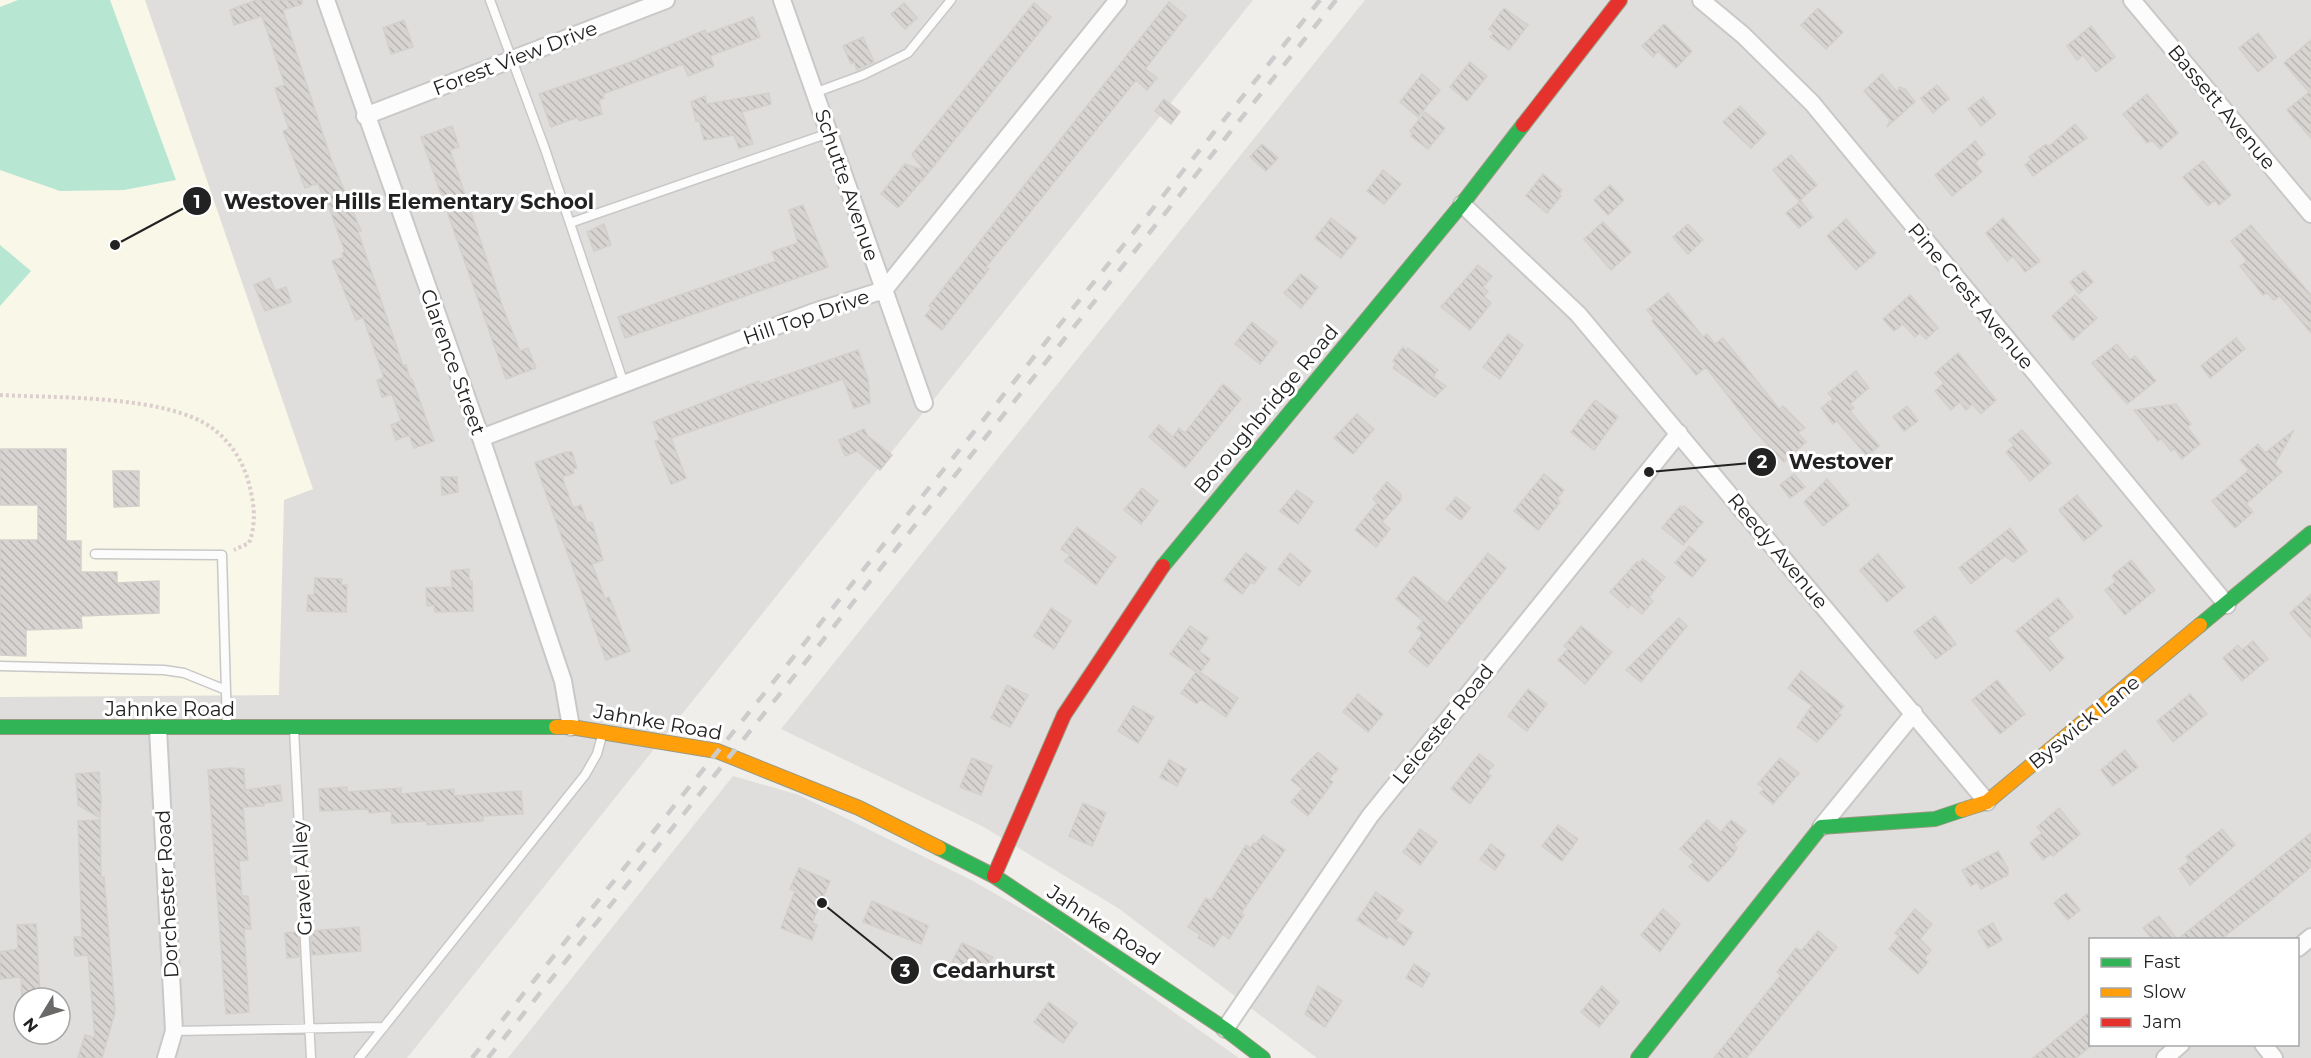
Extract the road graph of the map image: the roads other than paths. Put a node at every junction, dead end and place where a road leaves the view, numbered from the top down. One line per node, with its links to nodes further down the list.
1 (326, 0): 12 (street, Clarence Street)
2 (490, 0): 10 (lane)
3 (666, 0): 10 (street, Forest View Drive)
4 (782, 0): 11 (street, Schutte Avenue)
5 (951, 0): 11 (lane)
6 (1118, 0): 17 (street, Hill Top Drive)
7 (1620, 0): 14 (street, Boroughbridge Road)
8 (1701, 0): 24 (street, Pine Crest Avenue)
9 (2132, 0): 15 (street, Bassett Avenue)
10 (513, 59): 12 (street, Forest View Drive); 16 (lane)
11 (814, 93): 13 (street, Schutte Avenue)
12 (365, 116): 21 (street, Clarence Street)
13 (829, 132): 16 (lane); 17 (street, Schutte Avenue)
14 (1461, 204): 20 (street, Reedy Avenue); 36 (street, Boroughbridge Road)
15 (2311, 214)
16 (570, 223): 18 (lane)
17 (884, 290): 18 (street, Hill Top Drive); 19 (street, Schutte Avenue)
18 (624, 384): 21 (street, Hill Top Drive)
19 (924, 403)
20 (1679, 433): 27 (street, Reedy Avenue); 41 (street, Leicester Road)
21 (481, 438): 29 (street, Clarence Street)
22 (2311, 533): 24 (street, Byswick Lane)
23 (95, 554): 26 (lane)
24 (2227, 604): 34 (street, Byswick Lane)
25 (0, 666): 26 (lane)
26 (226, 690): 32 (lane)
27 (1914, 713): 34 (street, Reedy Avenue); 35 (street)
28 (0, 727): 31 (street, Jahnke Road)
29 (571, 727): 30 (street, Jahnke Road); 33 (street, Jahnke Road)
30 (294, 728): 32 (street, Jahnke Road); 40 (lane, Gravel Alley)
31 (158, 729): 32 (street, Jahnke Road); 42 (street, Dorchester Road)
32 (227, 729)
33 (603, 732): 36 (street, Jahnke Road); 39 (lane)
34 (1987, 802): 35 (street, Byswick Lane)
35 (1821, 827): 49 (street)
36 (994, 876): 41 (street, Jahnke Road)
37 (2311, 937): 38 (street)
38 (2299, 947)
39 (384, 1027): 40 (lane); 47 (lane)
40 (310, 1029): 42 (lane); 46 (lane, Gravel Alley)
41 (1225, 1029): 48 (street, Jahnke Road)
42 (174, 1031): 45 (street, Dorchester Road)
43 (2179, 1046): 50 (street)
44 (2265, 1046): 51 (street)
45 (166, 1058)
46 (311, 1058)
47 (359, 1058)
48 (1263, 1058)
49 (1638, 1058)
50 (2165, 1058)
51 (2274, 1058)

